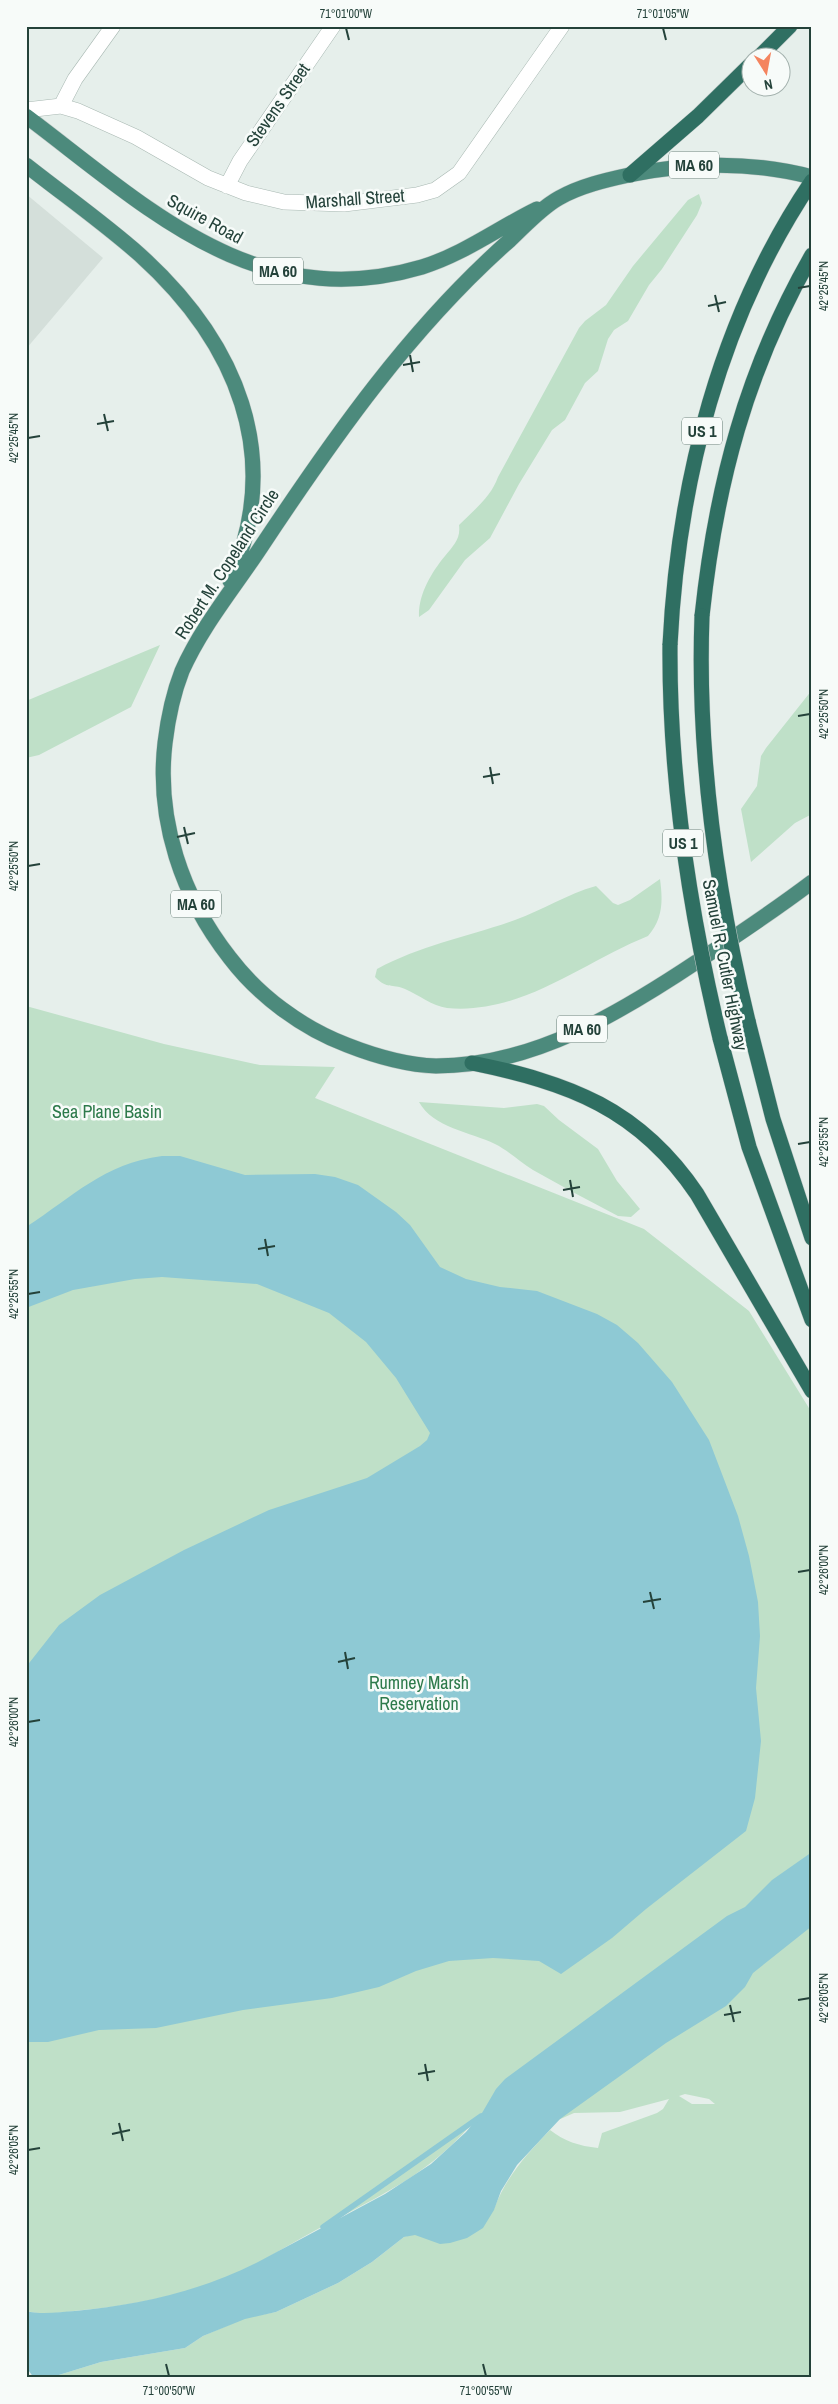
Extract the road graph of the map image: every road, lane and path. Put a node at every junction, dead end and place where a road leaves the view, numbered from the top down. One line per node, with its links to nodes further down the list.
1 (113, 26): 7 (street)
2 (332, 26): 14 (street, Stevens Street)
3 (562, 26): 14 (street, Marshall Street)
4 (790, 26): 5 (highway)
5 (768, 48)
6 (740, 75): 11 (highway)
7 (61, 106): 8 (street, Marshall Street); 14 (street, Marshall Street)
8 (26, 110)
9 (26, 116): 15 (highway, Squire Road / MA 60)
10 (26, 165): 17 (highway, MA 60)
11 (630, 175): 12 (highway, Robert M. Copeland Circle / MA 60); 15 (highway, Robert M. Copeland Circle / MA 60)
12 (812, 177)
13 (812, 181): 21 (highway, Samuel R. Cutler Highway / US 1, bridge)
14 (227, 186)
15 (558, 198): 17 (highway, Robert M. Copeland Circle)
16 (812, 254): 20 (highway, Samuel R. Cutler Highway / US 1, bridge)
17 (211, 618): 19 (highway, Robert M. Copeland Circle / MA 60)
18 (812, 882): 19 (highway, Robert M. Copeland Circle / MA 60)
19 (472, 1063): 22 (highway)
20 (812, 1238)
21 (812, 1320)
22 (812, 1391)

